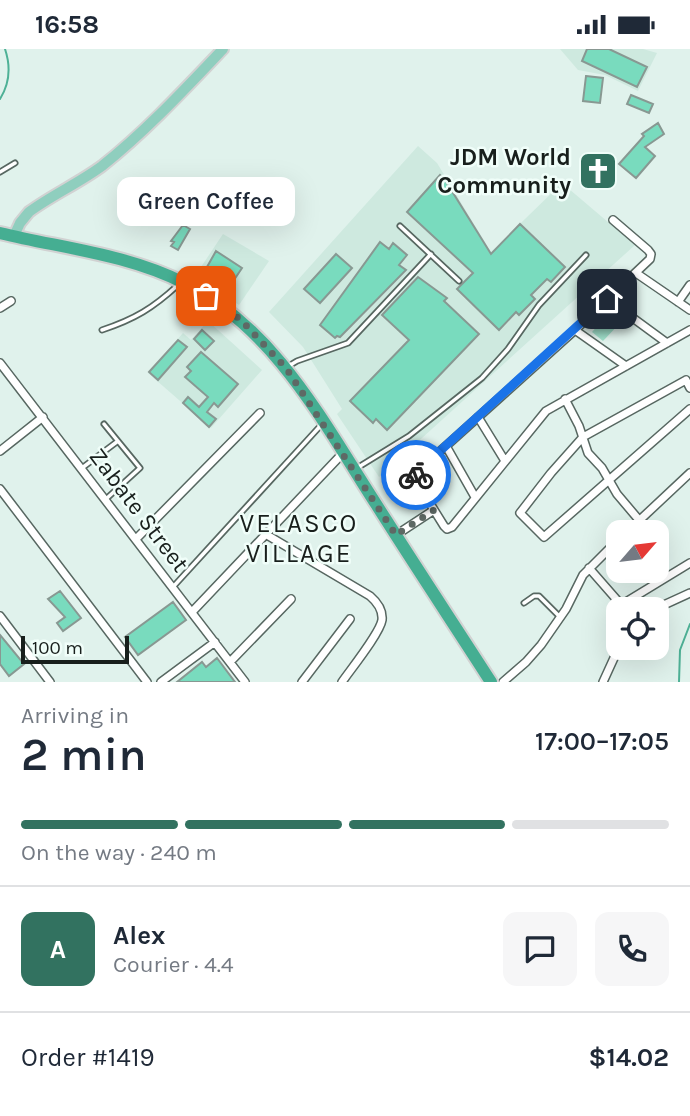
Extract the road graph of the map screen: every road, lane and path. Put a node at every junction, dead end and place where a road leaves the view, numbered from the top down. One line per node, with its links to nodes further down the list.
1 (223, 49): 7 (main road)
2 (15, 163): 3 (lane)
3 (0, 172)
4 (613, 220): 10 (street)
5 (400, 226): 8 (lane)
6 (0, 233): 7 (highway)
7 (14, 236): 12 (highway)
8 (431, 254): 11 (lane); 25 (lane)
9 (586, 255): 41 (lane)
10 (636, 273): 14 (street); 16 (street)
11 (458, 281)
12 (182, 282): 19 (lane); 25 (highway)
13 (690, 285): 16 (street)
14 (607, 299): 20 (street); 22 (street)
15 (11, 301): 17 (street)
16 (678, 302): 18 (street)
17 (0, 309)
18 (690, 310)
19 (102, 330)
20 (575, 330): 24 (street); 30 (street)
21 (690, 330): 22 (street)
22 (667, 343): 24 (street)
23 (0, 363): 31 (street, Zabate Street)
24 (626, 366): 27 (street)
25 (286, 368): 32 (highway)
26 (690, 388): 34 (street)
27 (565, 400): 34 (street); 39 (street)
28 (690, 409): 43 (street)
29 (260, 413): 51 (street)
30 (478, 417): 36 (street); 39 (street)
31 (43, 418): 37 (street); 40 (street, Zabate Street)
32 (323, 423): 38 (highway); 55 (lane)
33 (104, 424): 35 (lane)
34 (583, 437): 43 (street); 43 (street)
35 (118, 440): 40 (lane); 46 (lane)
36 (446, 446): 45 (street); 47 (street)
37 (0, 451)
38 (343, 453): 41 (highway); 49 (street)
39 (505, 461): 45 (street)
40 (82, 468): 46 (street, Zabate Street)
41 (354, 470): 50 (highway)
42 (690, 473): 48 (street)
43 (610, 481): 48 (street)
44 (0, 489): 71 (street)
45 (475, 497): 47 (street)
46 (106, 499): 51 (street, Zabate Street)
47 (434, 510): 50 (street)
48 (639, 520)
49 (267, 535): 62 (street); 76 (street)
50 (396, 535): 77 (highway)
51 (136, 539): 55 (street, Zabate Street)
52 (606, 552): 54 (street)
53 (690, 563): 58 (street)
54 (589, 568): 57 (street); 63 (street)
55 (173, 587): 62 (street, Zabate Street)
56 (690, 593): 61 (street)
57 (614, 597)
58 (638, 597)
59 (291, 599): 68 (street)
60 (524, 603): 63 (lane)
61 (669, 603)
62 (192, 612): 66 (street, Zabate Street)
63 (561, 617): 78 (street)
64 (350, 619): 69 (street)
65 (1, 621): 70 (street)
66 (215, 642): 68 (street, Zabate Street); 72 (street)
67 (613, 660): 79 (street)
68 (230, 662): 73 (street, Zabate Street)
69 (309, 675): 74 (street); 75 (street)
70 (50, 682)
71 (147, 682)
72 (160, 682)
73 (245, 682)
74 (302, 682)
75 (318, 682)
76 (342, 682)
77 (491, 682)
78 (503, 682)
79 (603, 682)

